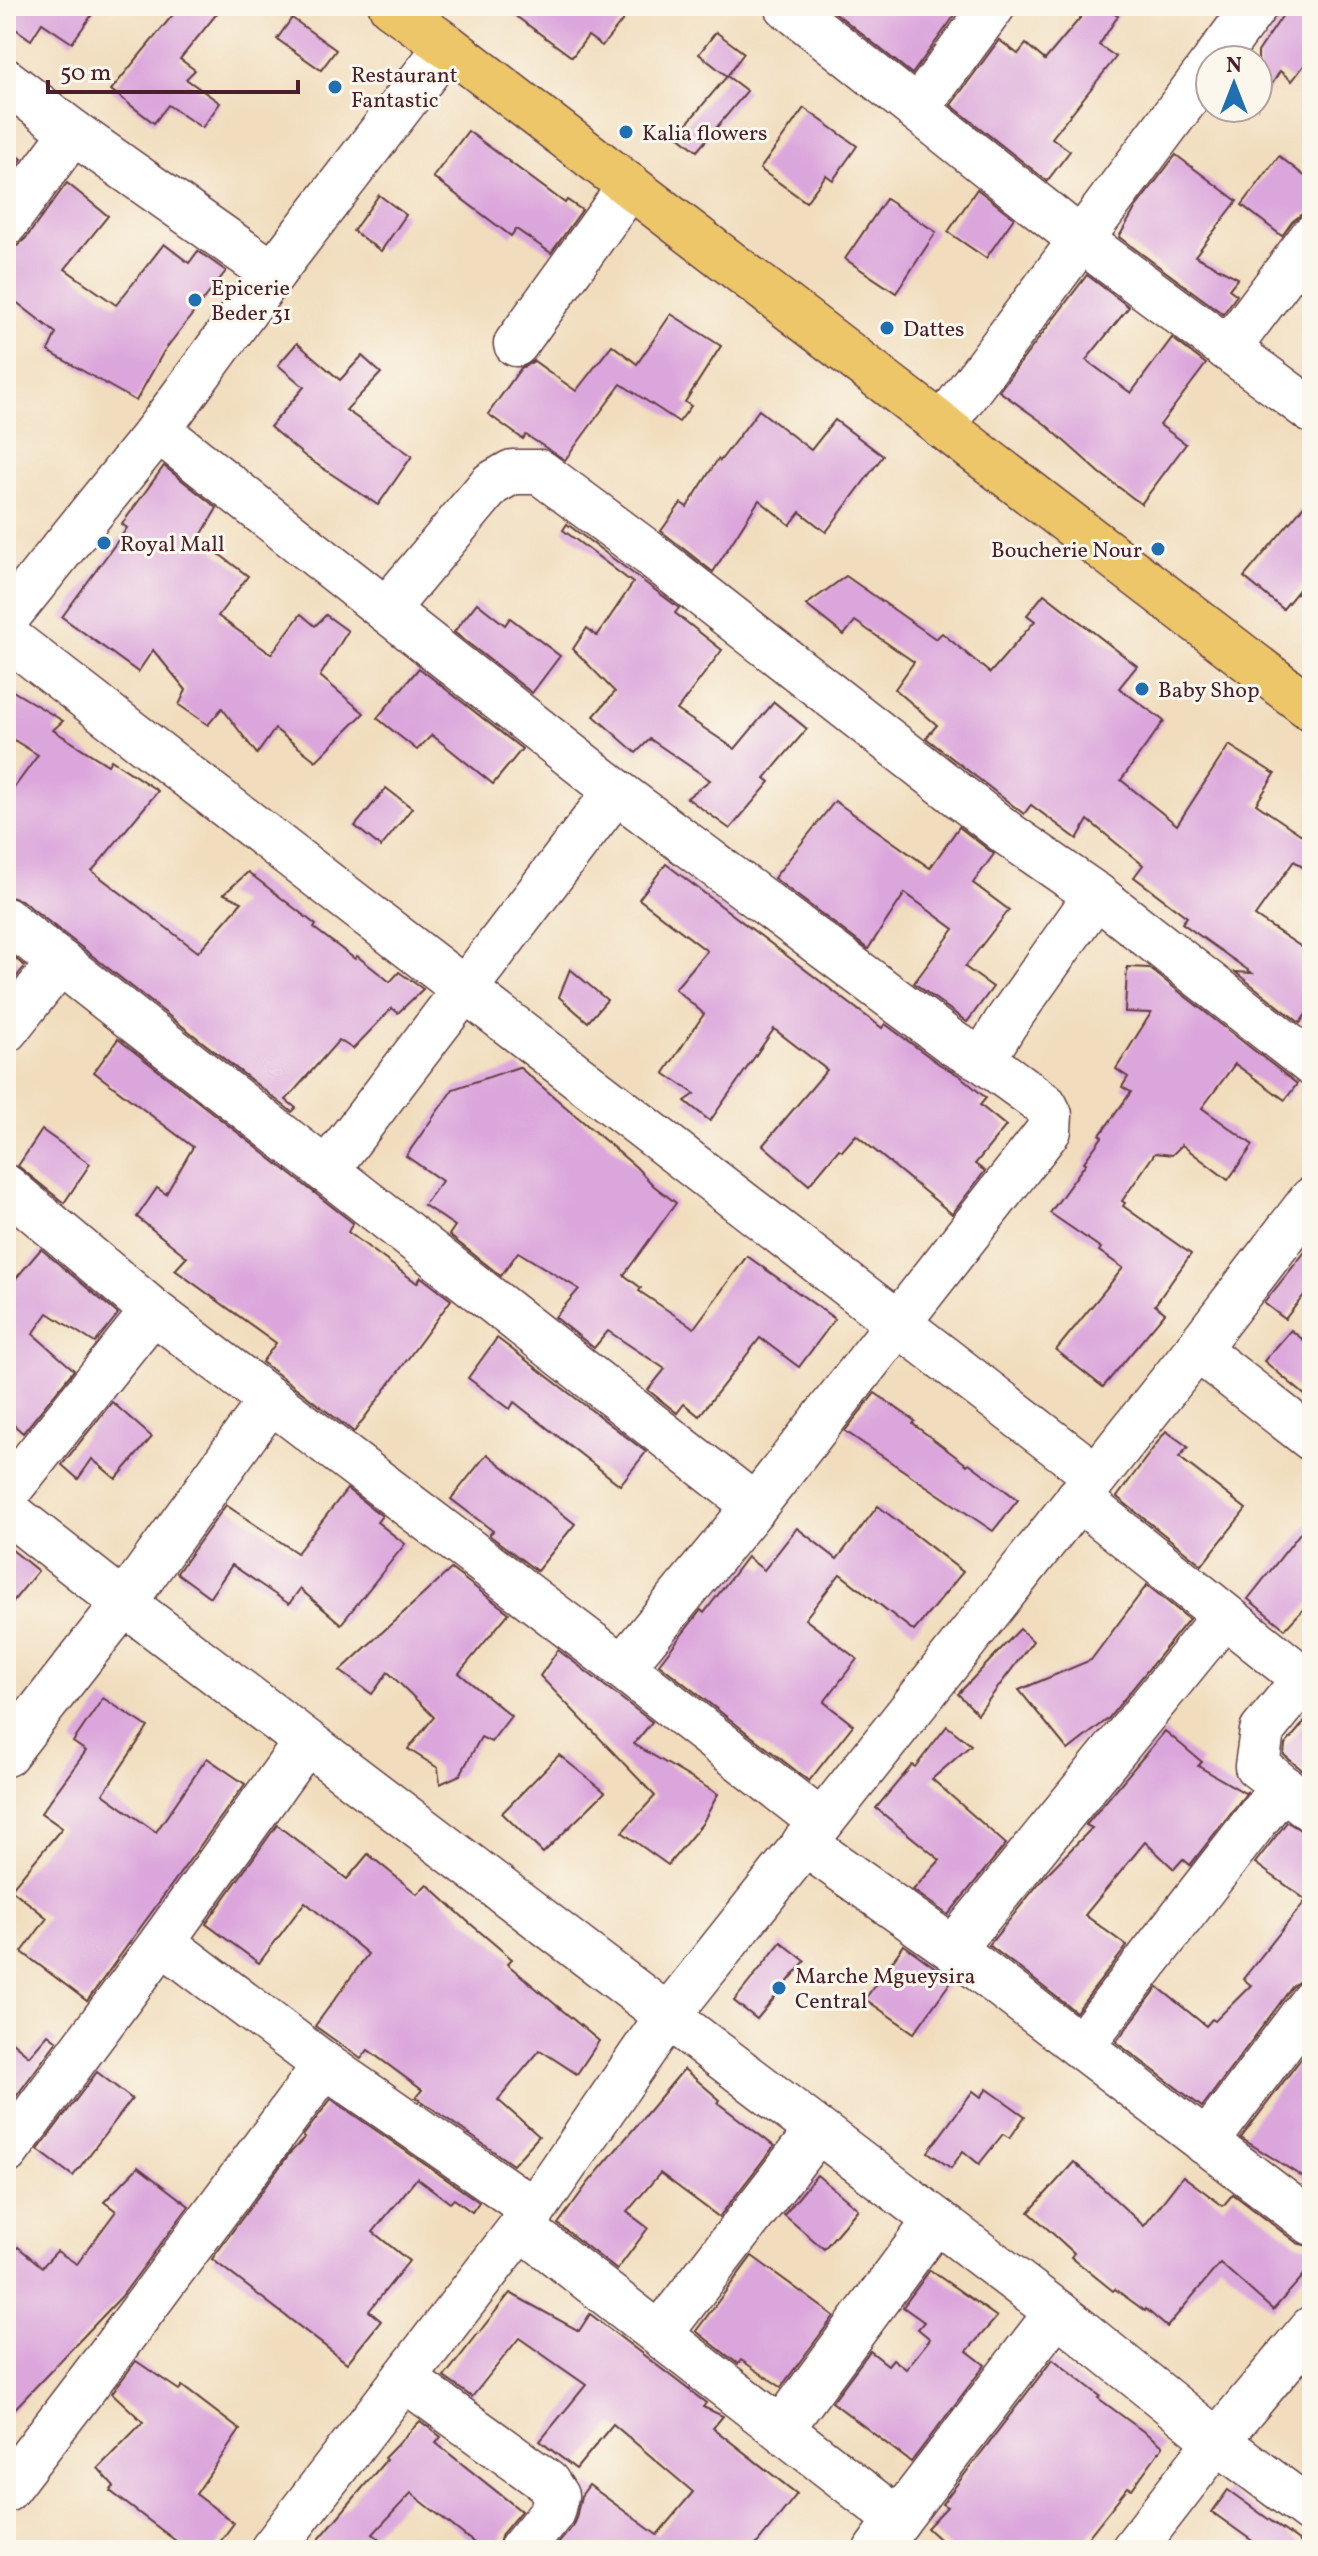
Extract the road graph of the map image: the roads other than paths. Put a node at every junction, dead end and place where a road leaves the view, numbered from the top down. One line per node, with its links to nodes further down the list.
1 (993, 6): 9 (street)
2 (1255, 6): 5 (street)
3 (401, 9): 6 (main road)
4 (797, 9): 9 (street)
5 (1227, 44)
6 (447, 46): 11 (main road); 15 (street)
7 (6, 81): 10 (street)
8 (1194, 88): 14 (street)
9 (917, 109): 14 (street)
10 (73, 132): 12 (street); 15 (street)
11 (630, 186): 16 (street); 19 (main road)
12 (6, 223)
13 (1312, 237): 17 (street)
14 (1081, 240): 17 (street); 19 (street)
15 (273, 273): 20 (street)
16 (516, 344)
17 (1228, 349): 18 (street)
18 (1312, 411)
19 (942, 426): 24 (main road)
20 (158, 430): 21 (street); 22 (street)
21 (386, 610): 25 (street); 26 (street)
22 (6, 619)
23 (6, 636): 29 (street)
24 (1312, 709)
25 (616, 791): 29 (street); 31 (street)
26 (1096, 895): 31 (street); 32 (street)
27 (6, 920): 28 (street)
28 (60, 962): 30 (street); 33 (street)
29 (466, 988): 33 (street); 37 (street)
30 (6, 1030)
31 (983, 1060): 37 (street)
32 (1312, 1064)
33 (326, 1171): 43 (street)
34 (6, 1187): 36 (street)
35 (1312, 1199): 38 (street)
36 (153, 1311): 39 (street); 42 (street)
37 (899, 1324): 41 (street); 43 (street)
38 (1197, 1349): 40 (street); 41 (street)
39 (270, 1401): 45 (street); 47 (street)
40 (1312, 1439)
41 (1087, 1486): 46 (street); 52 (street)
42 (6, 1494)
43 (755, 1506): 47 (street)
44 (6, 1510): 45 (street)
45 (124, 1603): 49 (street); 50 (street)
46 (1224, 1616): 48 (street); 54 (street)
47 (622, 1667): 52 (street)
48 (1308, 1677): 51 (street)
49 (306, 1742): 53 (street); 56 (street)
50 (6, 1754)
51 (1297, 1799): 57 (street)
52 (812, 1833): 54 (street); 56 (street)
53 (162, 1942): 58 (street); 61 (street)
54 (953, 1949): 57 (street)
55 (1312, 2002): 60 (street)
56 (667, 2017): 59 (street); 62 (street)
57 (1081, 2046): 60 (street)
58 (325, 2065): 62 (street); 71 (street)
59 (817, 2131): 63 (street); 67 (street)
60 (1206, 2143): 64 (street)
61 (6, 2152)
62 (528, 2218): 67 (street); 68 (street)
63 (936, 2220): 65 (street); 69 (street)
64 (1312, 2223)
65 (1057, 2312): 70 (street); 73 (street)
66 (1312, 2328): 70 (street)
67 (660, 2334): 69 (street)
68 (404, 2379): 74 (street); 75 (street)
69 (782, 2428): 73 (street)
70 (1217, 2441): 72 (street); 76 (street)
71 (6, 2490)
72 (1312, 2512)
73 (887, 2535)
74 (272, 2550)
75 (521, 2550)
76 (1133, 2550)

